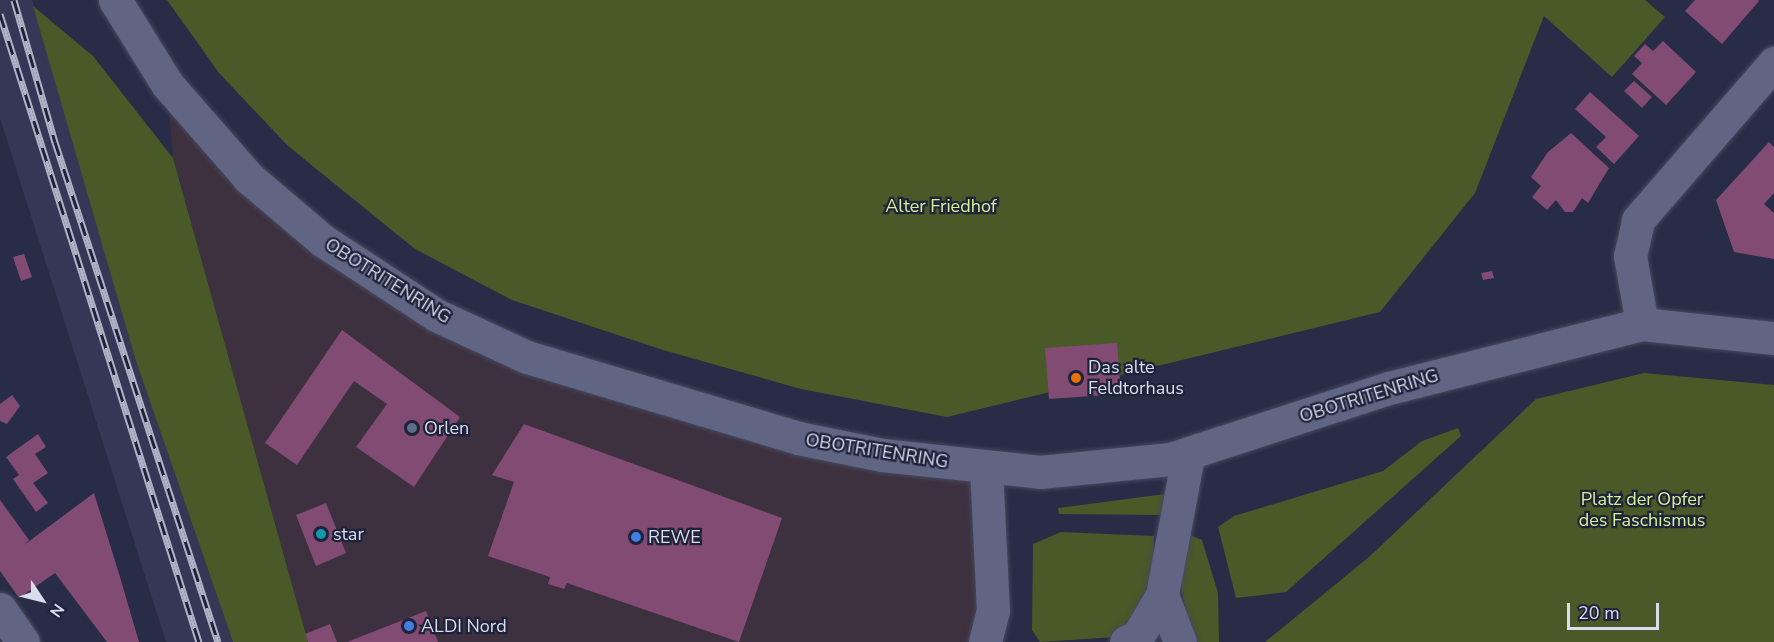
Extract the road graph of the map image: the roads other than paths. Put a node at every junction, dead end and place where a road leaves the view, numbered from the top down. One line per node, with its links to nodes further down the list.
1 (115, 0): 6 (street, OBOTRITENRING)
2 (1774, 63): 3 (street)
3 (1642, 324): 4 (street, OBOTRITENRING); 5 (street, OBOTRITENRING)
4 (1774, 338)
5 (1188, 456): 6 (street, OBOTRITENRING); 7 (street)
6 (986, 467): 10 (street)
7 (1162, 595): 11 (street); 12 (street)
8 (0, 609): 9 (street)
9 (23, 642)
10 (985, 642)
11 (1126, 642)
12 (1180, 642)

